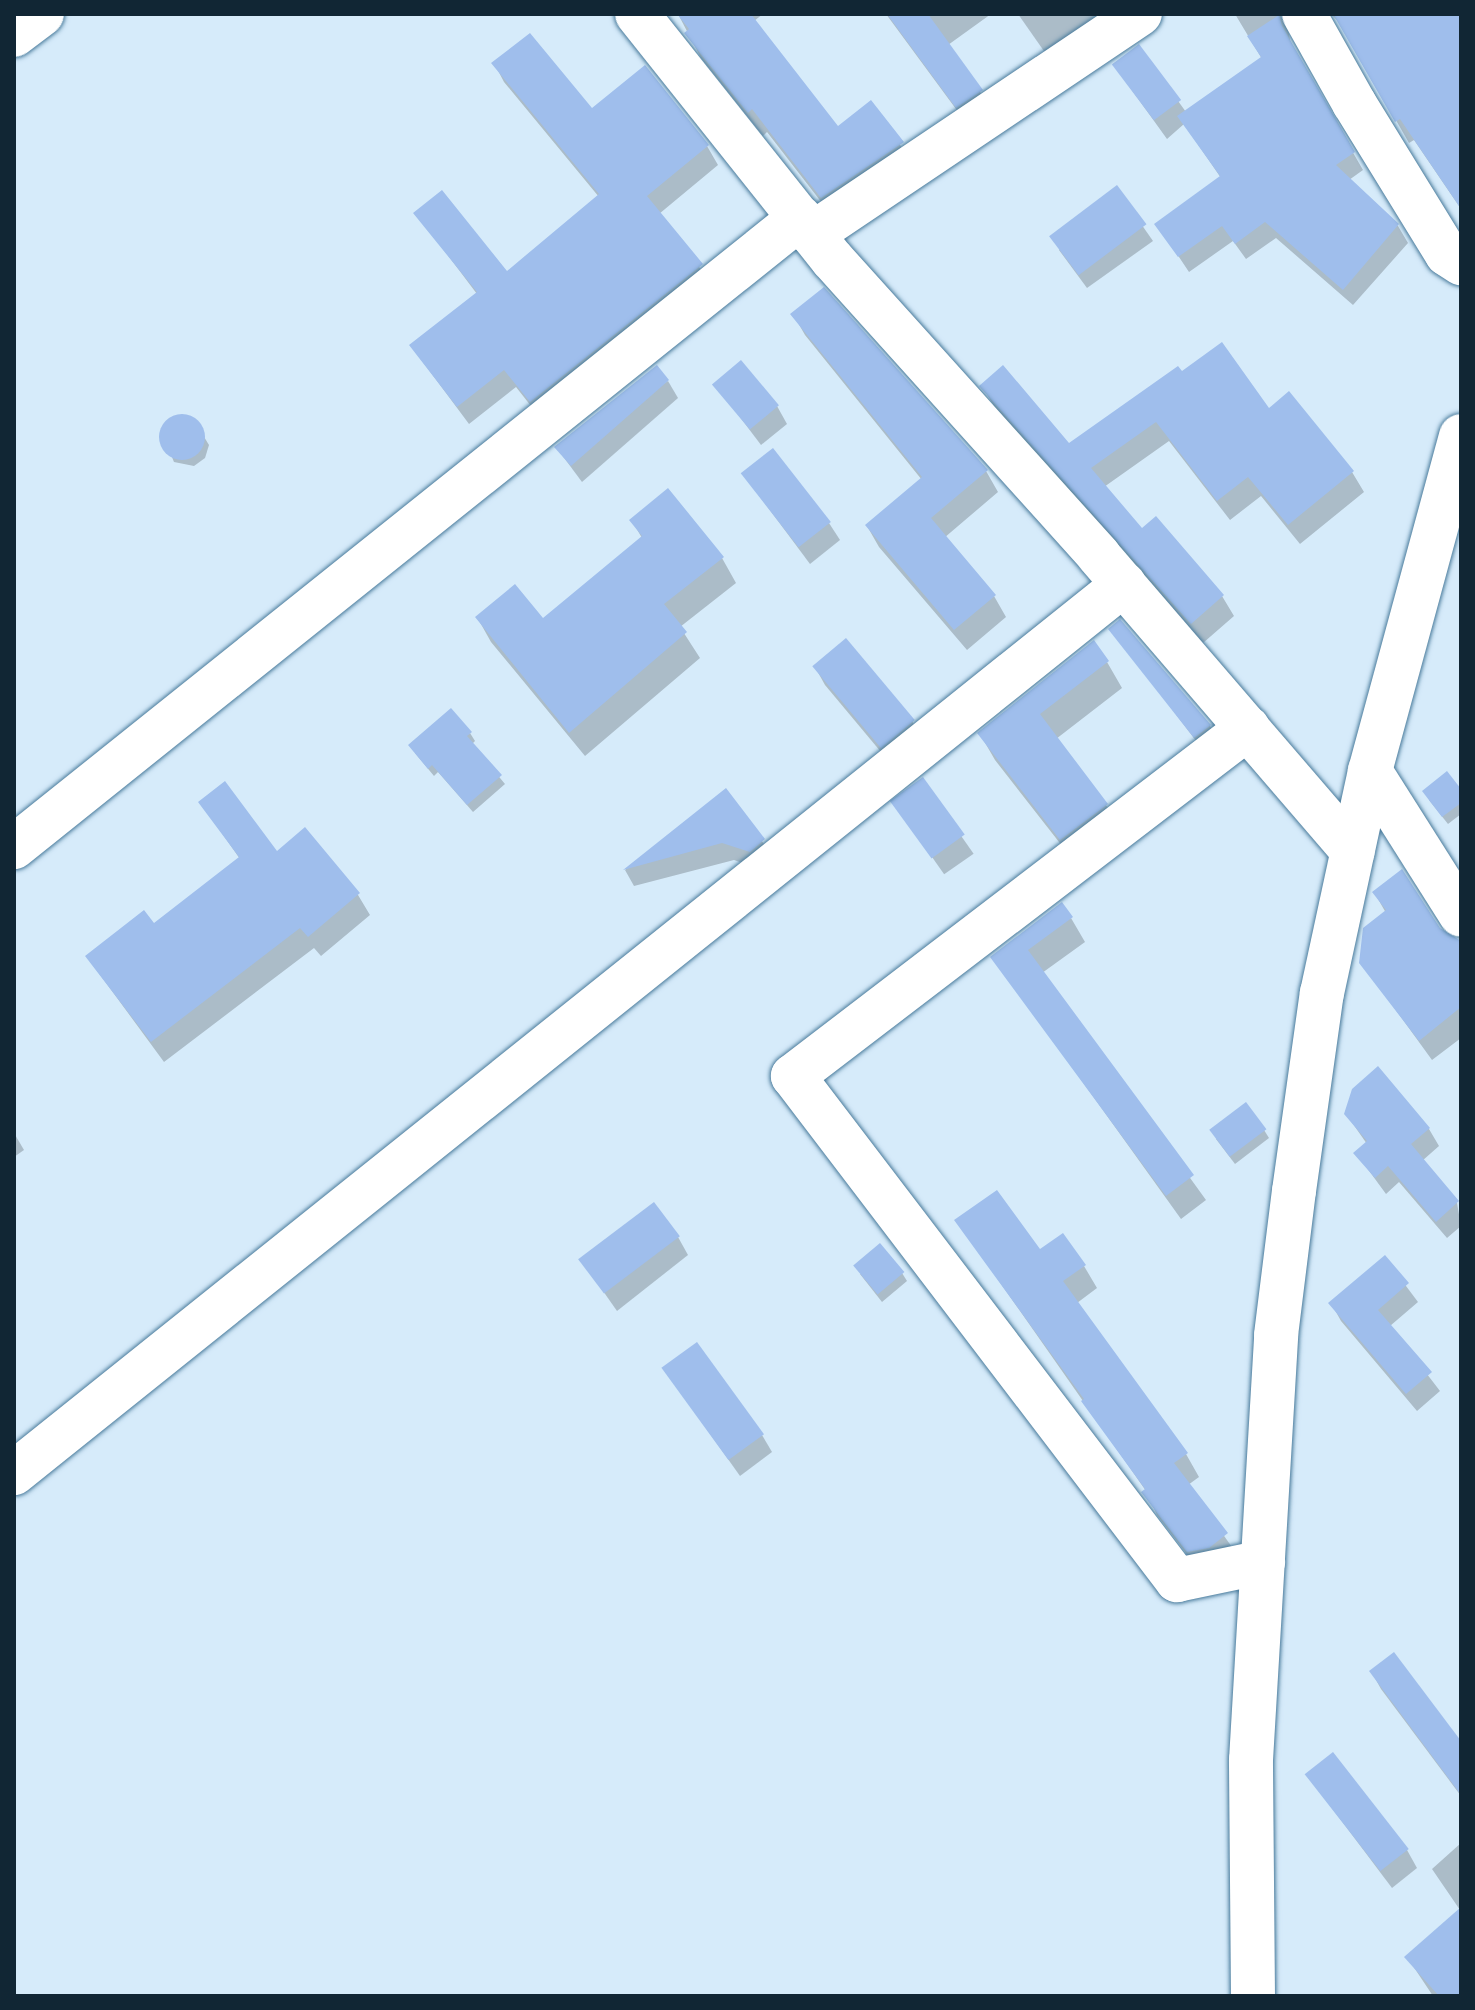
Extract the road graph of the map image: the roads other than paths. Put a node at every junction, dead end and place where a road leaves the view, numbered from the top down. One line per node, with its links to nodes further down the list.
1 (42, 14): 5 (street)
2 (637, 14): 6 (street)
3 (1140, 14): 6 (street)
4 (1304, 14): 7 (street)
5 (14, 35)
6 (806, 226): 9 (street); 12 (street)
7 (1461, 263)
8 (1461, 436): 11 (street)
9 (1124, 584): 10 (street); 15 (street)
10 (1248, 728): 13 (street); 16 (street)
11 (1370, 771): 13 (street); 14 (street)
12 (14, 847)
13 (1353, 851): 16 (street)
14 (1461, 915)
15 (14, 1473)
16 (1263, 1562): 17 (street)
17 (1253, 1996)

